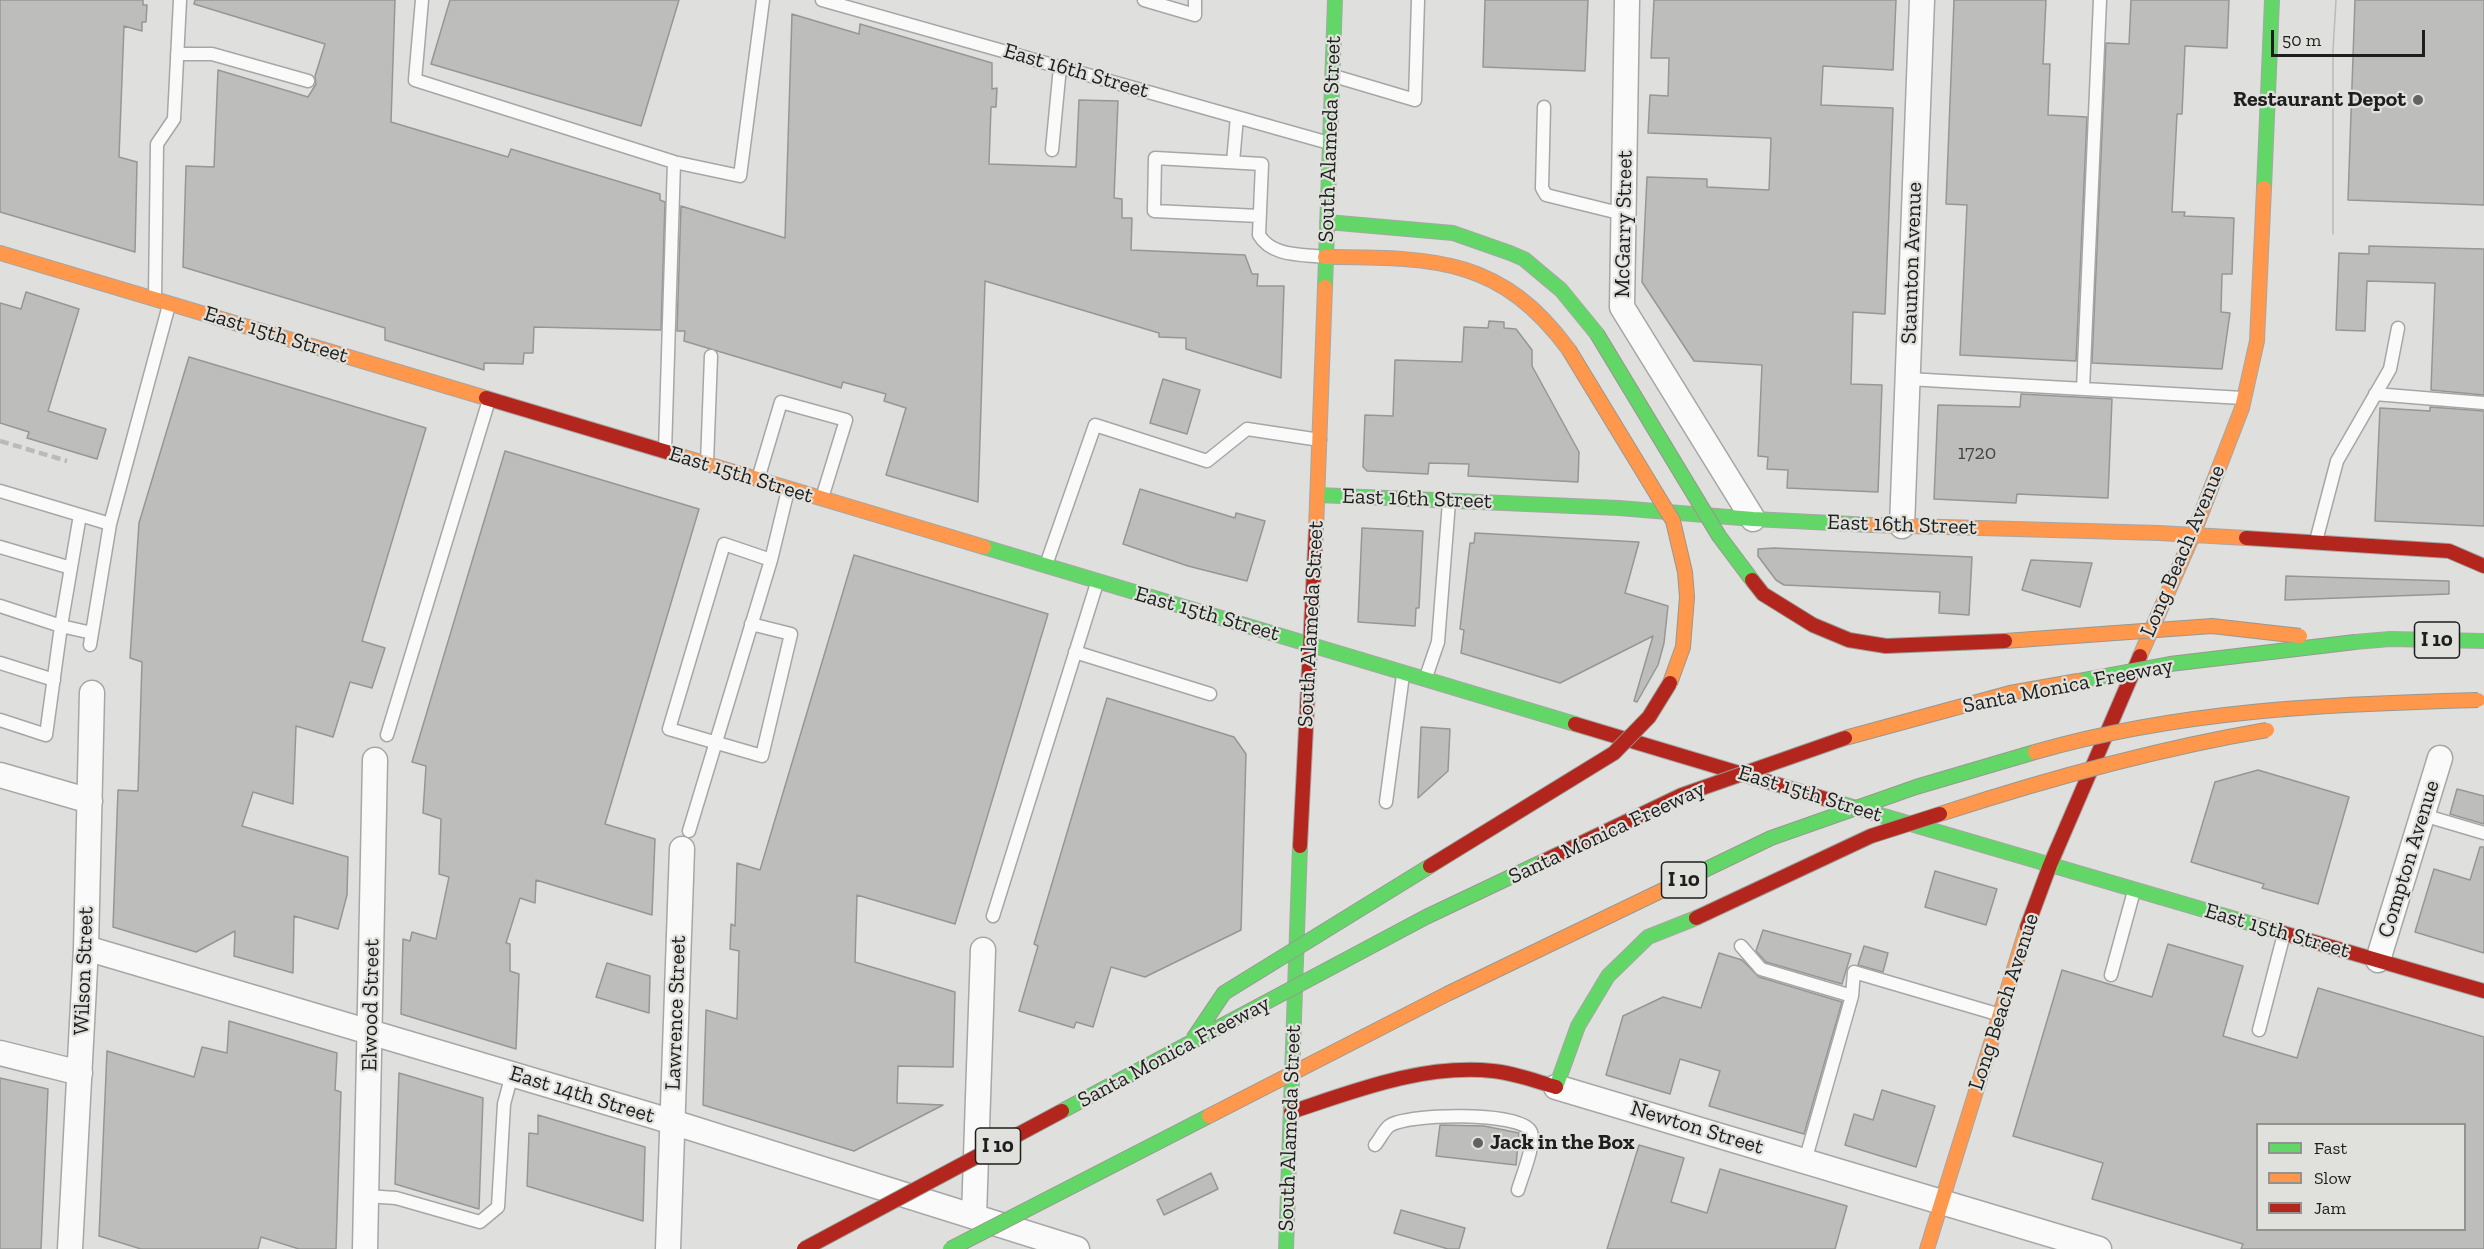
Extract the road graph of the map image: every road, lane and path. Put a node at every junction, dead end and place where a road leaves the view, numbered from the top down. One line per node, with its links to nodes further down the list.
1 (180, 0): 13 (lane)
2 (422, 0): 21 (lane)
3 (763, 0): 21 (lane)
4 (822, 0): 14 (lane, East 16th Street)
5 (1144, 0): 6 (lane)
6 (1195, 0)
7 (1335, 0): 15 (main road, South Alameda Street)
8 (1418, 0): 15 (lane)
9 (1627, 0): 23 (street, McGarry Street)
10 (1922, 0): 32 (street, Staunton Avenue)
11 (2100, 0): 33 (lane)
12 (2272, 0): 35 (main road, Long Beach Avenue)
13 (177, 54): 16 (lane); 28 (lane)
14 (1060, 67): 18 (lane, East 16th Street); 20 (lane)
15 (1333, 76): 19 (main road, South Alameda Street)
16 (308, 81)
17 (1544, 106): 23 (lane)
18 (1237, 117): 19 (lane, East 16th Street); 22 (lane)
19 (1330, 143): 25 (main road, South Alameda Street)
20 (1052, 150)
21 (674, 162): 39 (lane)
22 (1233, 162): 24 (lane); 24 (lane)
23 (1623, 214): 48 (street, McGarry Street)
24 (1259, 216): 27 (lane)
25 (1327, 222): 27 (main road, South Alameda Street); 67 (main road, bridge)
26 (0, 253): 28 (main road, East 15th Street)
27 (1325, 257): 38 (main road, South Alameda Street); 104 (main road, bridge)
28 (155, 299): 29 (main road, East 15th Street)
29 (170, 304): 36 (main road, East 15th Street); 49 (lane)
30 (2398, 328): 34 (lane)
31 (711, 356): 40 (lane)
32 (1908, 379): 33 (lane); 50 (street, Staunton Avenue)
33 (2084, 389): 35 (lane)
34 (2375, 394): 37 (lane); 52 (lane)
35 (2244, 398): 51 (main road, Long Beach Avenue)
36 (489, 399): 39 (main road, East 15th Street); 80 (lane)
37 (2484, 403)
38 (1320, 440): 44 (main road, South Alameda Street); 57 (lane)
39 (665, 452): 40 (main road, East 15th Street)
40 (707, 465): 41 (main road, East 15th Street)
41 (758, 480): 42 (main road, East 15th Street); 45 (lane)
42 (789, 489): 45 (main road, East 15th Street); 56 (lane)
43 (0, 491): 47 (lane)
44 (1318, 495): 46 (main road, East 16th Street); 68 (main road, South Alameda Street)
45 (822, 499): 57 (main road, East 15th Street)
46 (1449, 501): 48 (main road, East 16th Street); 73 (lane)
47 (80, 515): 49 (lane); 59 (lane)
48 (1754, 519): 50 (main road, East 16th Street)
49 (110, 524): 63 (lane)
50 (1902, 526): 51 (main road, East 16th Street)
51 (2193, 536): 52 (main road, East 16th Street); 90 (main road, Long Beach Avenue)
52 (2316, 543): 55 (main road, East 16th Street)
53 (0, 547): 59 (lane)
54 (2484, 548): 55 (main road)
55 (2450, 551): 58 (main road, East 16th Street)
56 (771, 560): 62 (lane); 81 (lane)
57 (1046, 566): 60 (main road, East 15th Street)
58 (2484, 566)
59 (70, 568): 63 (lane)
60 (1098, 582): 68 (main road, East 15th Street); 69 (lane)
61 (0, 606): 63 (lane)
62 (751, 624): 81 (lane); 81 (lane)
63 (61, 626): 72 (lane)
64 (2484, 626): 65 (main road)
65 (2390, 639): 66 (main road, Santa Monica Freeway / I 10); 67 (main road, Santa Monica Freeway / I 10)
66 (2484, 641)
67 (2355, 642): 104 (main road, Santa Monica Freeway / I 10, bridge)
68 (1310, 644): 71 (main road, East 15th Street); 109 (main road, South Alameda Street)
69 (1076, 652): 75 (lane); 92 (lane)
70 (0, 663): 72 (lane)
71 (1404, 674): 73 (main road, East 15th Street); 86 (lane)
72 (54, 680): 77 (lane)
73 (1425, 680): 90 (main road, East 15th Street)
74 (92, 693): 85 (street, Wilson Street)
75 (1210, 694)
76 (2481, 701): 78 (main road, bridge); 121 (main road, I 10, bridge)
77 (0, 720)
78 (2323, 721)
79 (2276, 728): 108 (main road, bridge)
80 (387, 735)
81 (715, 744): 89 (lane)
82 (2440, 758): 87 (street, Compton Avenue)
83 (375, 760): 103 (street, Elwood Street)
84 (0, 775): 85 (street)
85 (90, 801): 95 (street, Wilson Street)
86 (1386, 802)
87 (2422, 815): 88 (lane); 97 (street, Compton Avenue)
88 (2484, 833)
89 (685, 840): 110 (street, Lawrence Street)
90 (2050, 865): 91 (main road, East 15th Street); 101 (main road, Long Beach Avenue)
91 (2134, 890): 93 (main road, East 15th Street); 98 (lane)
92 (993, 916)
93 (2284, 933): 97 (main road, East 15th Street); 102 (lane)
94 (1741, 946): 100 (lane)
95 (86, 948): 103 (street, East 14th Street); 106 (street, Wilson Street)
96 (983, 950): 116 (street)
97 (2378, 960): 99 (main road, East 15th Street)
98 (2111, 975)
99 (2484, 991)
100 (1852, 996): 101 (lane); 112 (lane)
101 (1999, 1015): 115 (main road, Long Beach Avenue)
102 (2259, 1030)
103 (371, 1032): 107 (street, East 14th Street); 114 (street, Elwood Street)
104 (1191, 1042): 120 (main road, Santa Monica Freeway / I 10, bridge)
105 (0, 1053): 106 (street)
106 (80, 1073): 117 (street, Wilson Street)
107 (512, 1074): 110 (street, East 14th Street); 114 (lane)
108 (1556, 1087): 109 (main road, Newton Street); 112 (street, Newton Street)
109 (1291, 1112): 123 (main road, South Alameda Street)
110 (672, 1122): 116 (street, East 14th Street); 119 (street, Lawrence Street)
111 (1375, 1145): 113 (lane)
112 (1805, 1161): 115 (street, Newton Street)
113 (1518, 1190)
114 (366, 1196): 118 (street, Elwood Street)
115 (1940, 1201): 124 (main road, Long Beach Avenue); 125 (street, Newton Street)
116 (974, 1216): 122 (street, East 14th Street)
117 (70, 1249)
118 (365, 1249)
119 (668, 1249)
120 (804, 1249)
121 (950, 1249)
122 (1077, 1249)
123 (1286, 1249)
124 (1926, 1249)
125 (2099, 1249)

